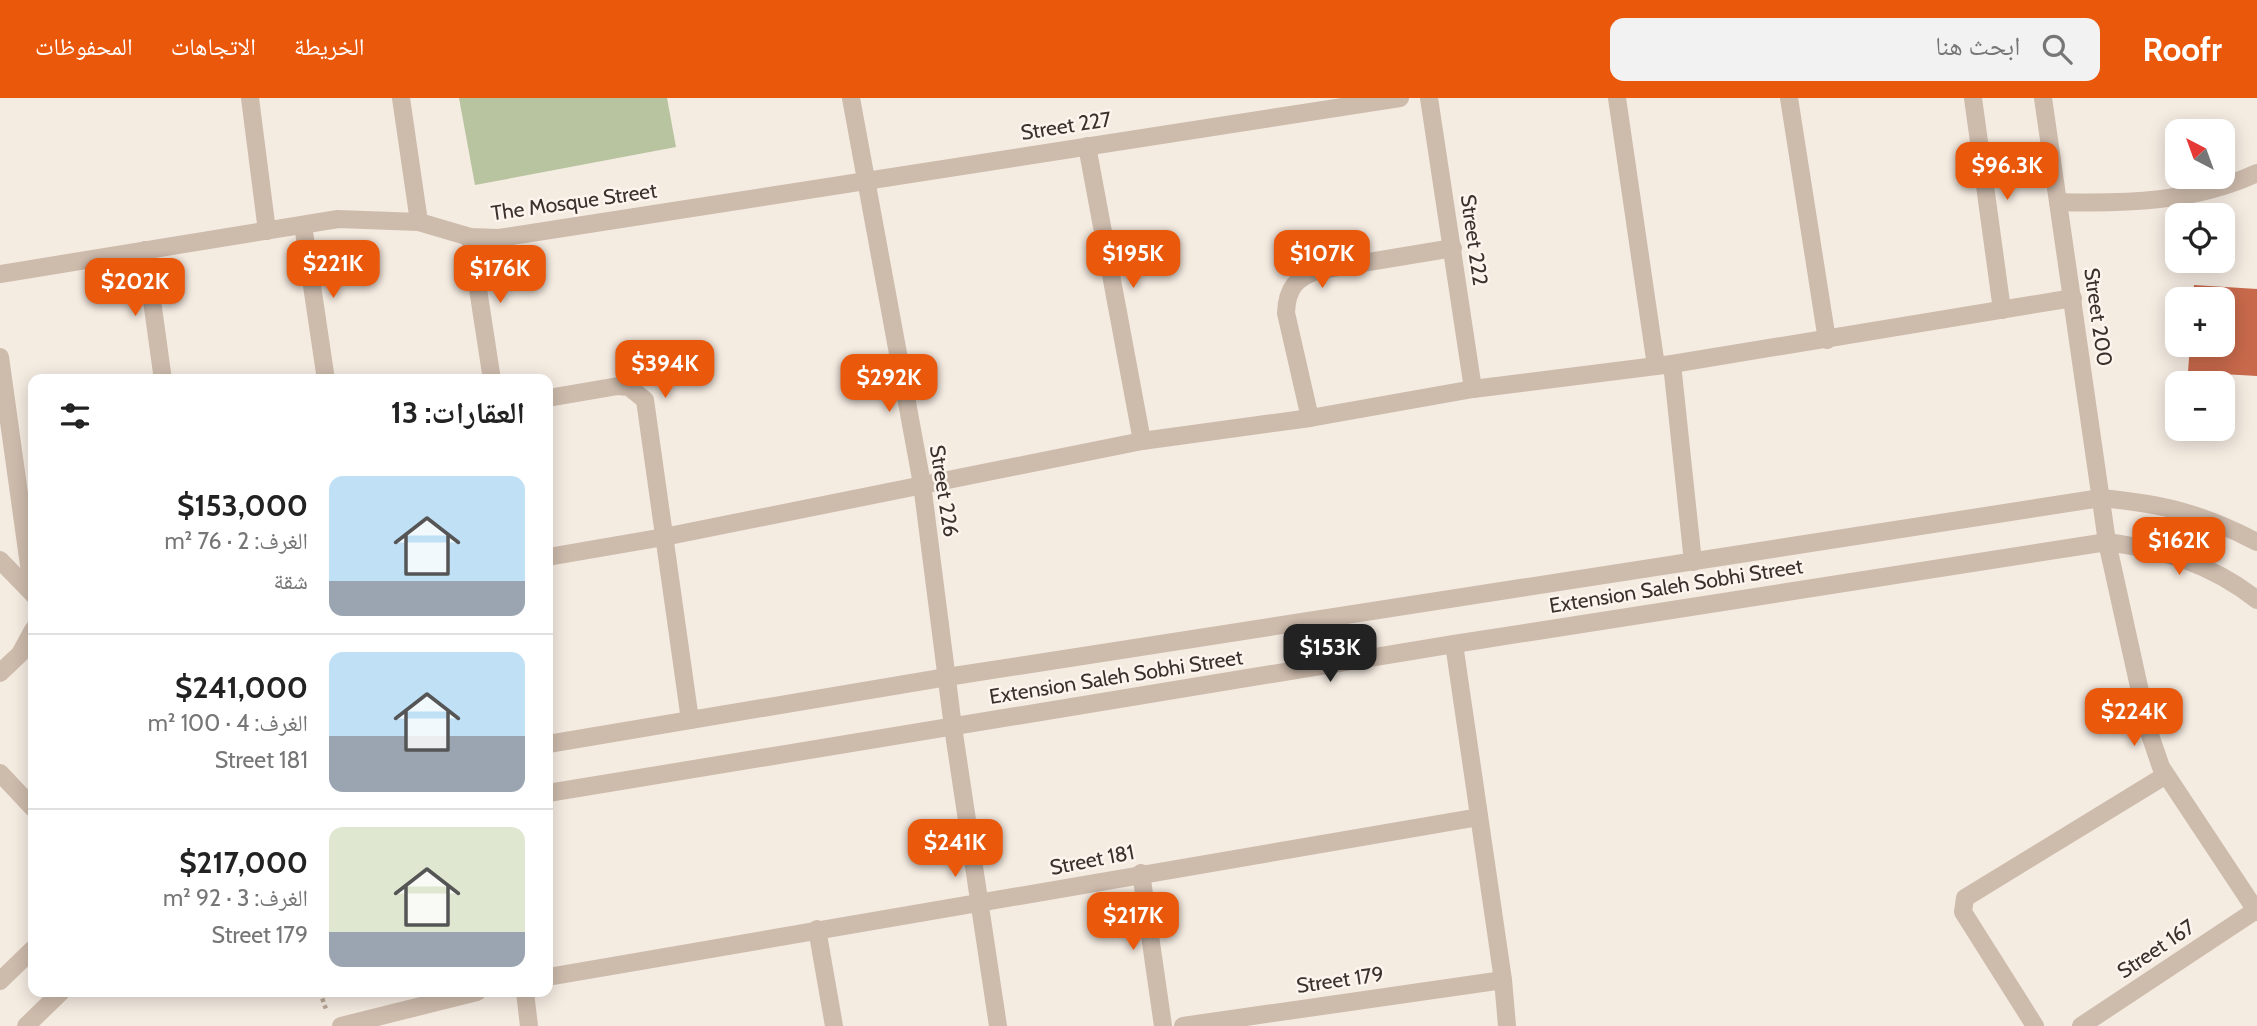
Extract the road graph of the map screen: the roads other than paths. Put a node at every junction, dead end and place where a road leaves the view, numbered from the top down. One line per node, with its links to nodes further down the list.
1 (250, 98): 16 (street)
2 (401, 98): 14 (street)
3 (851, 98): 12 (street, Street 226)
4 (1400, 98): 10 (street, Street 227)
5 (1429, 98): 18 (street, Street 222)
6 (1616, 98): 25 (street)
7 (1789, 98): 23 (street)
8 (1973, 98): 22 (street)
9 (2043, 98): 13 (street, Street 200)
10 (1087, 146): 12 (street, Street 227); 32 (street)
11 (2257, 173): 13 (street)
12 (865, 183): 17 (street, The Mosque Street); 34 (street, Street 226)
13 (2058, 202): 21 (street, Street 200)
14 (419, 222): 15 (street, The Mosque Street); 17 (street, The Mosque Street)
15 (303, 225): 16 (street, The Mosque Street); 27 (street)
16 (267, 231): 19 (street, The Mosque Street)
17 (470, 237): 28 (street)
18 (1453, 248): 29 (street, Street 222); 31 (street)
19 (145, 250): 20 (street, The Mosque Street); 26 (street)
20 (0, 274)
21 (2073, 298): 22 (street); 35 (street, Street 200)
22 (2003, 310): 23 (street)
23 (1827, 340): 25 (street)
24 (0, 357): 33 (street)
25 (1664, 365): 29 (street); 42 (street)
26 (162, 374)
27 (325, 374)
28 (491, 374)
29 (1473, 389): 31 (street)
30 (553, 397): 37 (street)
31 (1310, 418): 32 (street)
32 (1142, 441): 34 (street)
33 (25, 479): 36 (street)
34 (922, 484): 37 (street); 48 (street, Street 226)
35 (2101, 498): 38 (street, Street 200); 39 (street, Extension Saleh Sobhi Street); 42 (street, Extension Saleh Sobhi Street)
36 (28, 522)
37 (664, 537): 40 (street); 49 (street)
38 (2107, 542): 44 (street, Extension Saleh Sobhi Street); 46 (street, Extension Saleh Sobhi Street); 53 (street, Street 200)
39 (2257, 542)
40 (553, 556)
41 (0, 560): 43 (street)
42 (1693, 562): 48 (street, Extension Saleh Sobhi Street)
43 (28, 589)
44 (2257, 600)
45 (28, 639): 47 (street)
46 (1454, 644): 50 (street, Extension Saleh Sobhi Street); 56 (street)
47 (0, 673)
48 (947, 677): 49 (street, Extension Saleh Sobhi Street); 50 (street, Street 226)
49 (690, 720): 51 (street, Extension Saleh Sobhi Street)
50 (953, 727): 54 (street, Extension Saleh Sobhi Street); 58 (street, Street 226)
51 (553, 743)
52 (0, 773): 55 (street)
53 (2166, 775): 59 (street, Street 200); 77 (street)
54 (553, 792)
55 (28, 803)
56 (1479, 817): 57 (street, Street 181); 63 (street)
57 (1142, 873): 58 (street, Street 181); 74 (street)
58 (978, 905): 60 (street, Street 181); 73 (street, Street 226)
59 (2256, 911): 78 (street, Street 167)
60 (817, 929): 62 (street, Street 181); 72 (street)
61 (28, 954): 64 (street)
62 (553, 976)
63 (1503, 979): 75 (street, Street 179); 76 (street)
64 (0, 981)
65 (56, 997): 69 (street)
66 (458, 997): 68 (street)
67 (526, 997): 71 (street)
68 (362, 1022): 70 (street)
69 (26, 1026)
70 (341, 1026)
71 (529, 1026)
72 (834, 1026)
73 (998, 1026)
74 (1163, 1026)
75 (1183, 1026)
76 (1507, 1026)
77 (2035, 1026)
78 (2081, 1026)

